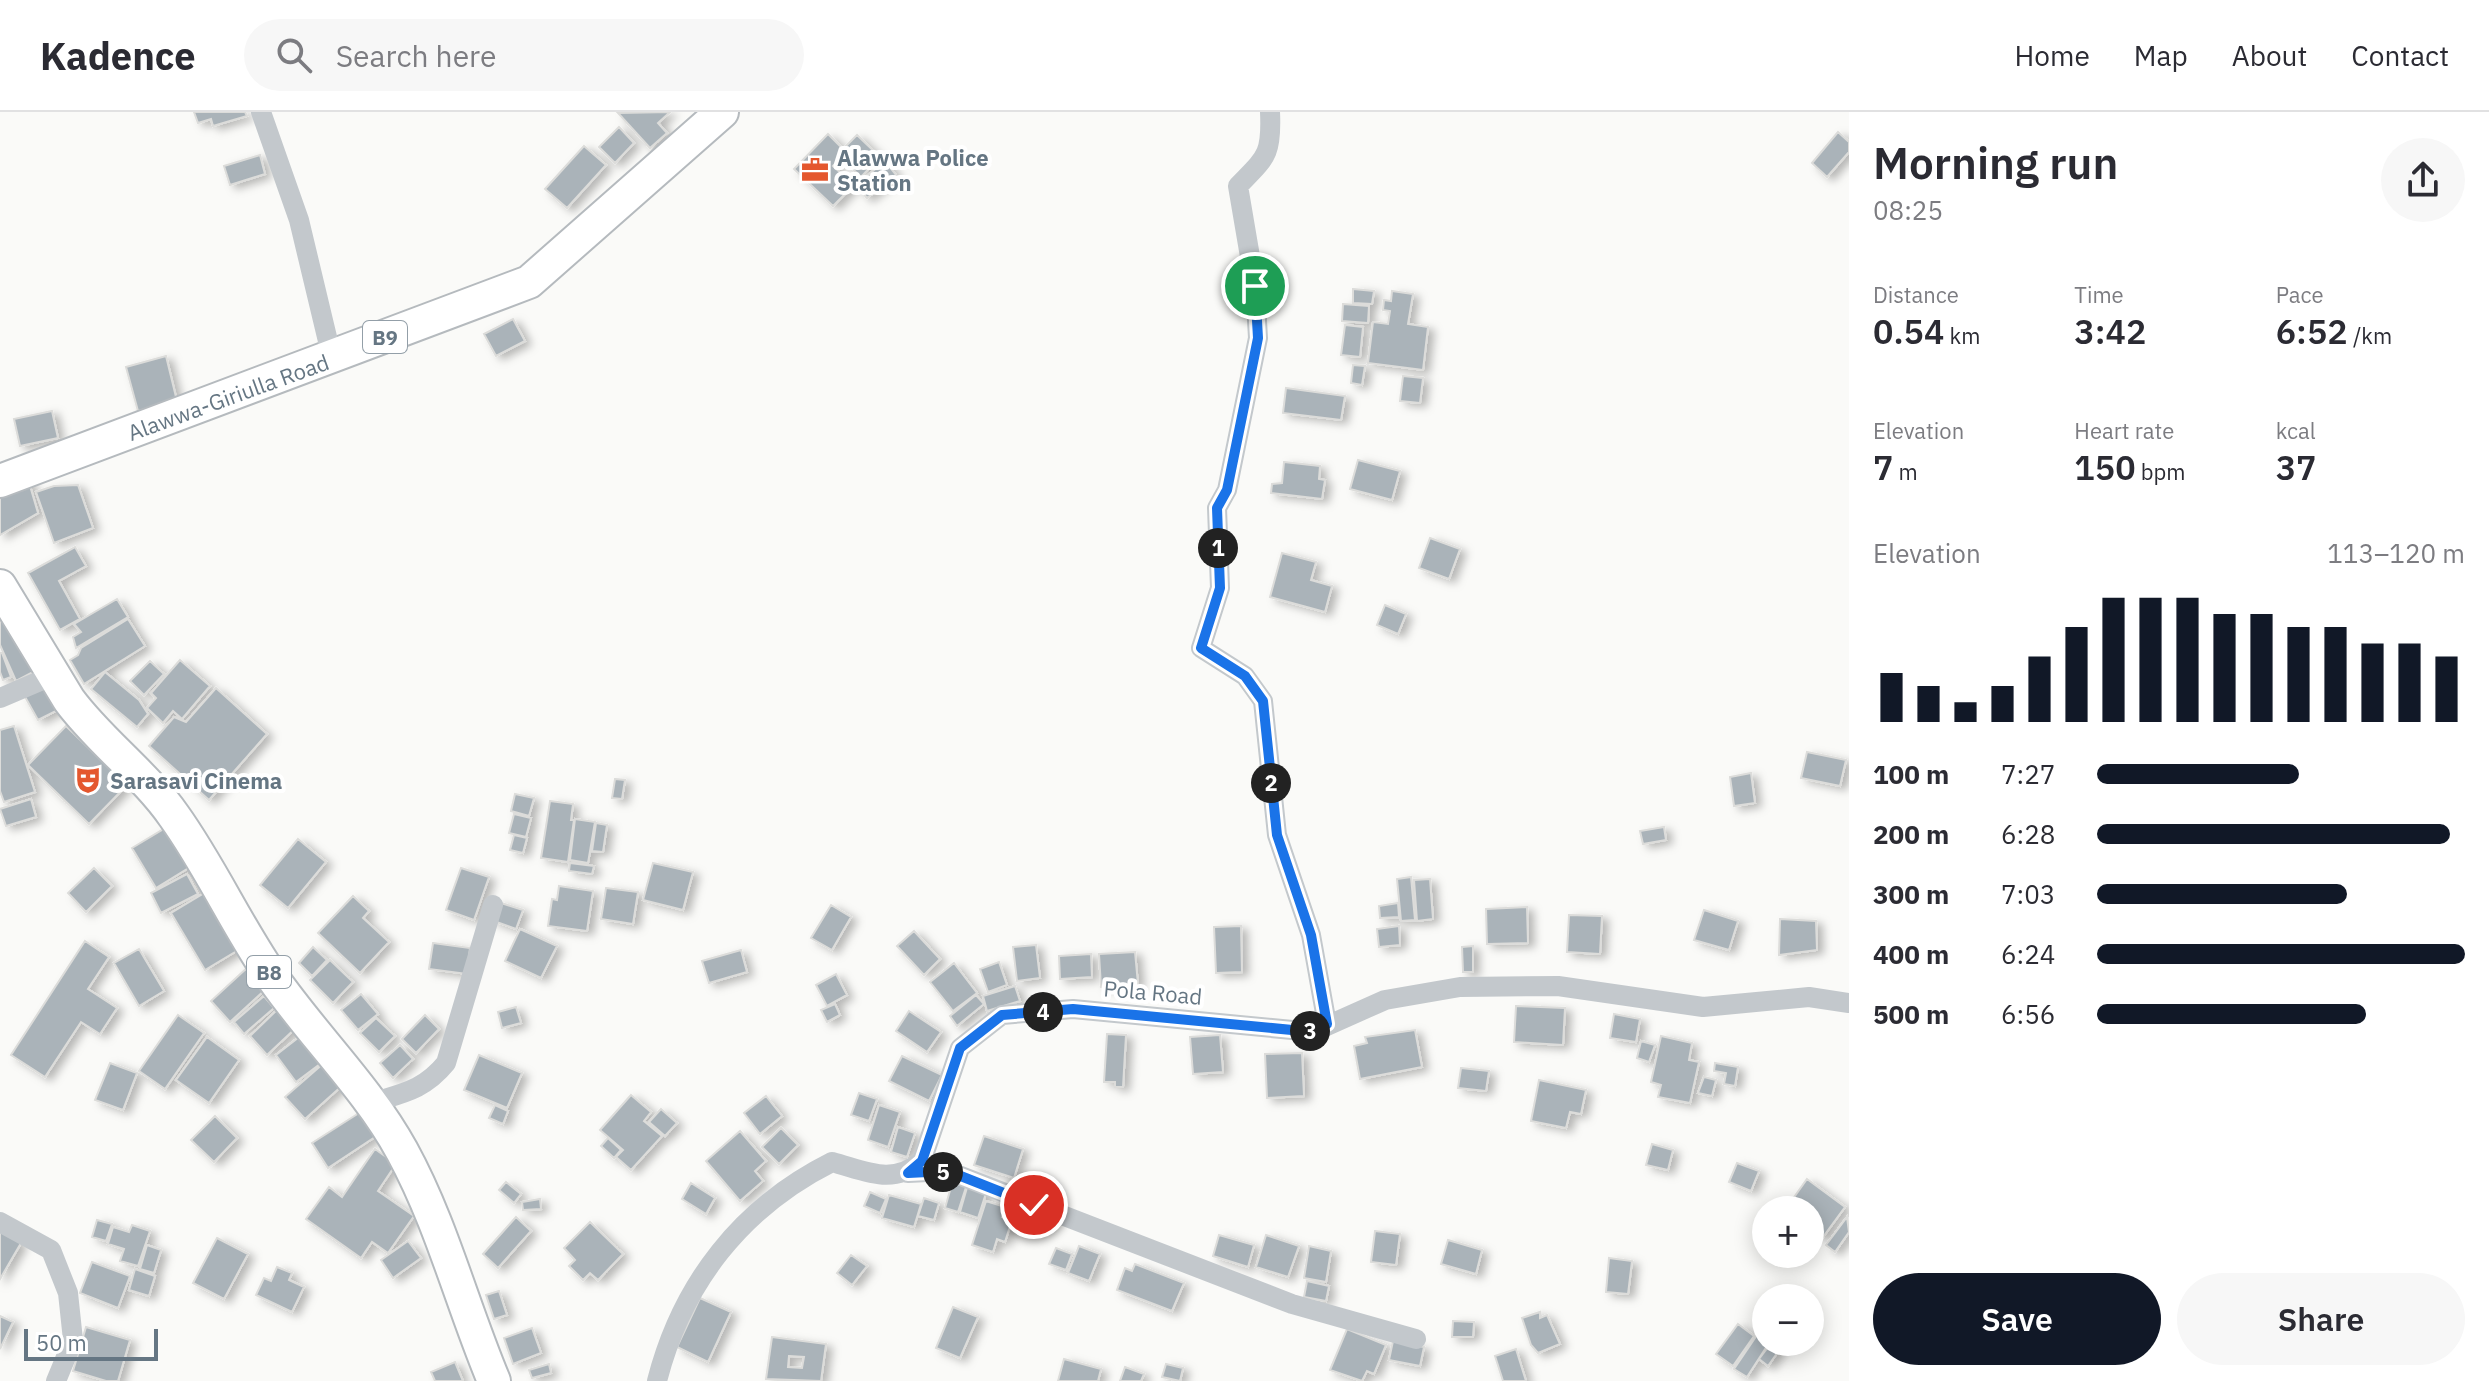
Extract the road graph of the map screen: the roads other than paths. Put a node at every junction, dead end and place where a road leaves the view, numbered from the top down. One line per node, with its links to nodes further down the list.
1 (261, 112): 4 (street)
2 (722, 112): 4 (main road, Alawwa-Giriulla Road / B9)
3 (1270, 112): 11 (street)
4 (332, 358): 5 (main road, Alawwa-Giriulla Road / B9)
5 (0, 481)
6 (0, 586): 7 (main road, B8)
7 (54, 675): 8 (street); 12 (main road, B8)
8 (0, 698)
9 (493, 905): 12 (street)
10 (1849, 1003): 11 (street, Pola Road)
11 (1327, 1024): 13 (street, Pola Road)
12 (371, 1103): 17 (main road, B8)
13 (908, 1173): 15 (street); 18 (street)
14 (0, 1222): 16 (street)
15 (1416, 1339)
16 (56, 1381)
17 (494, 1381)
18 (657, 1381)

